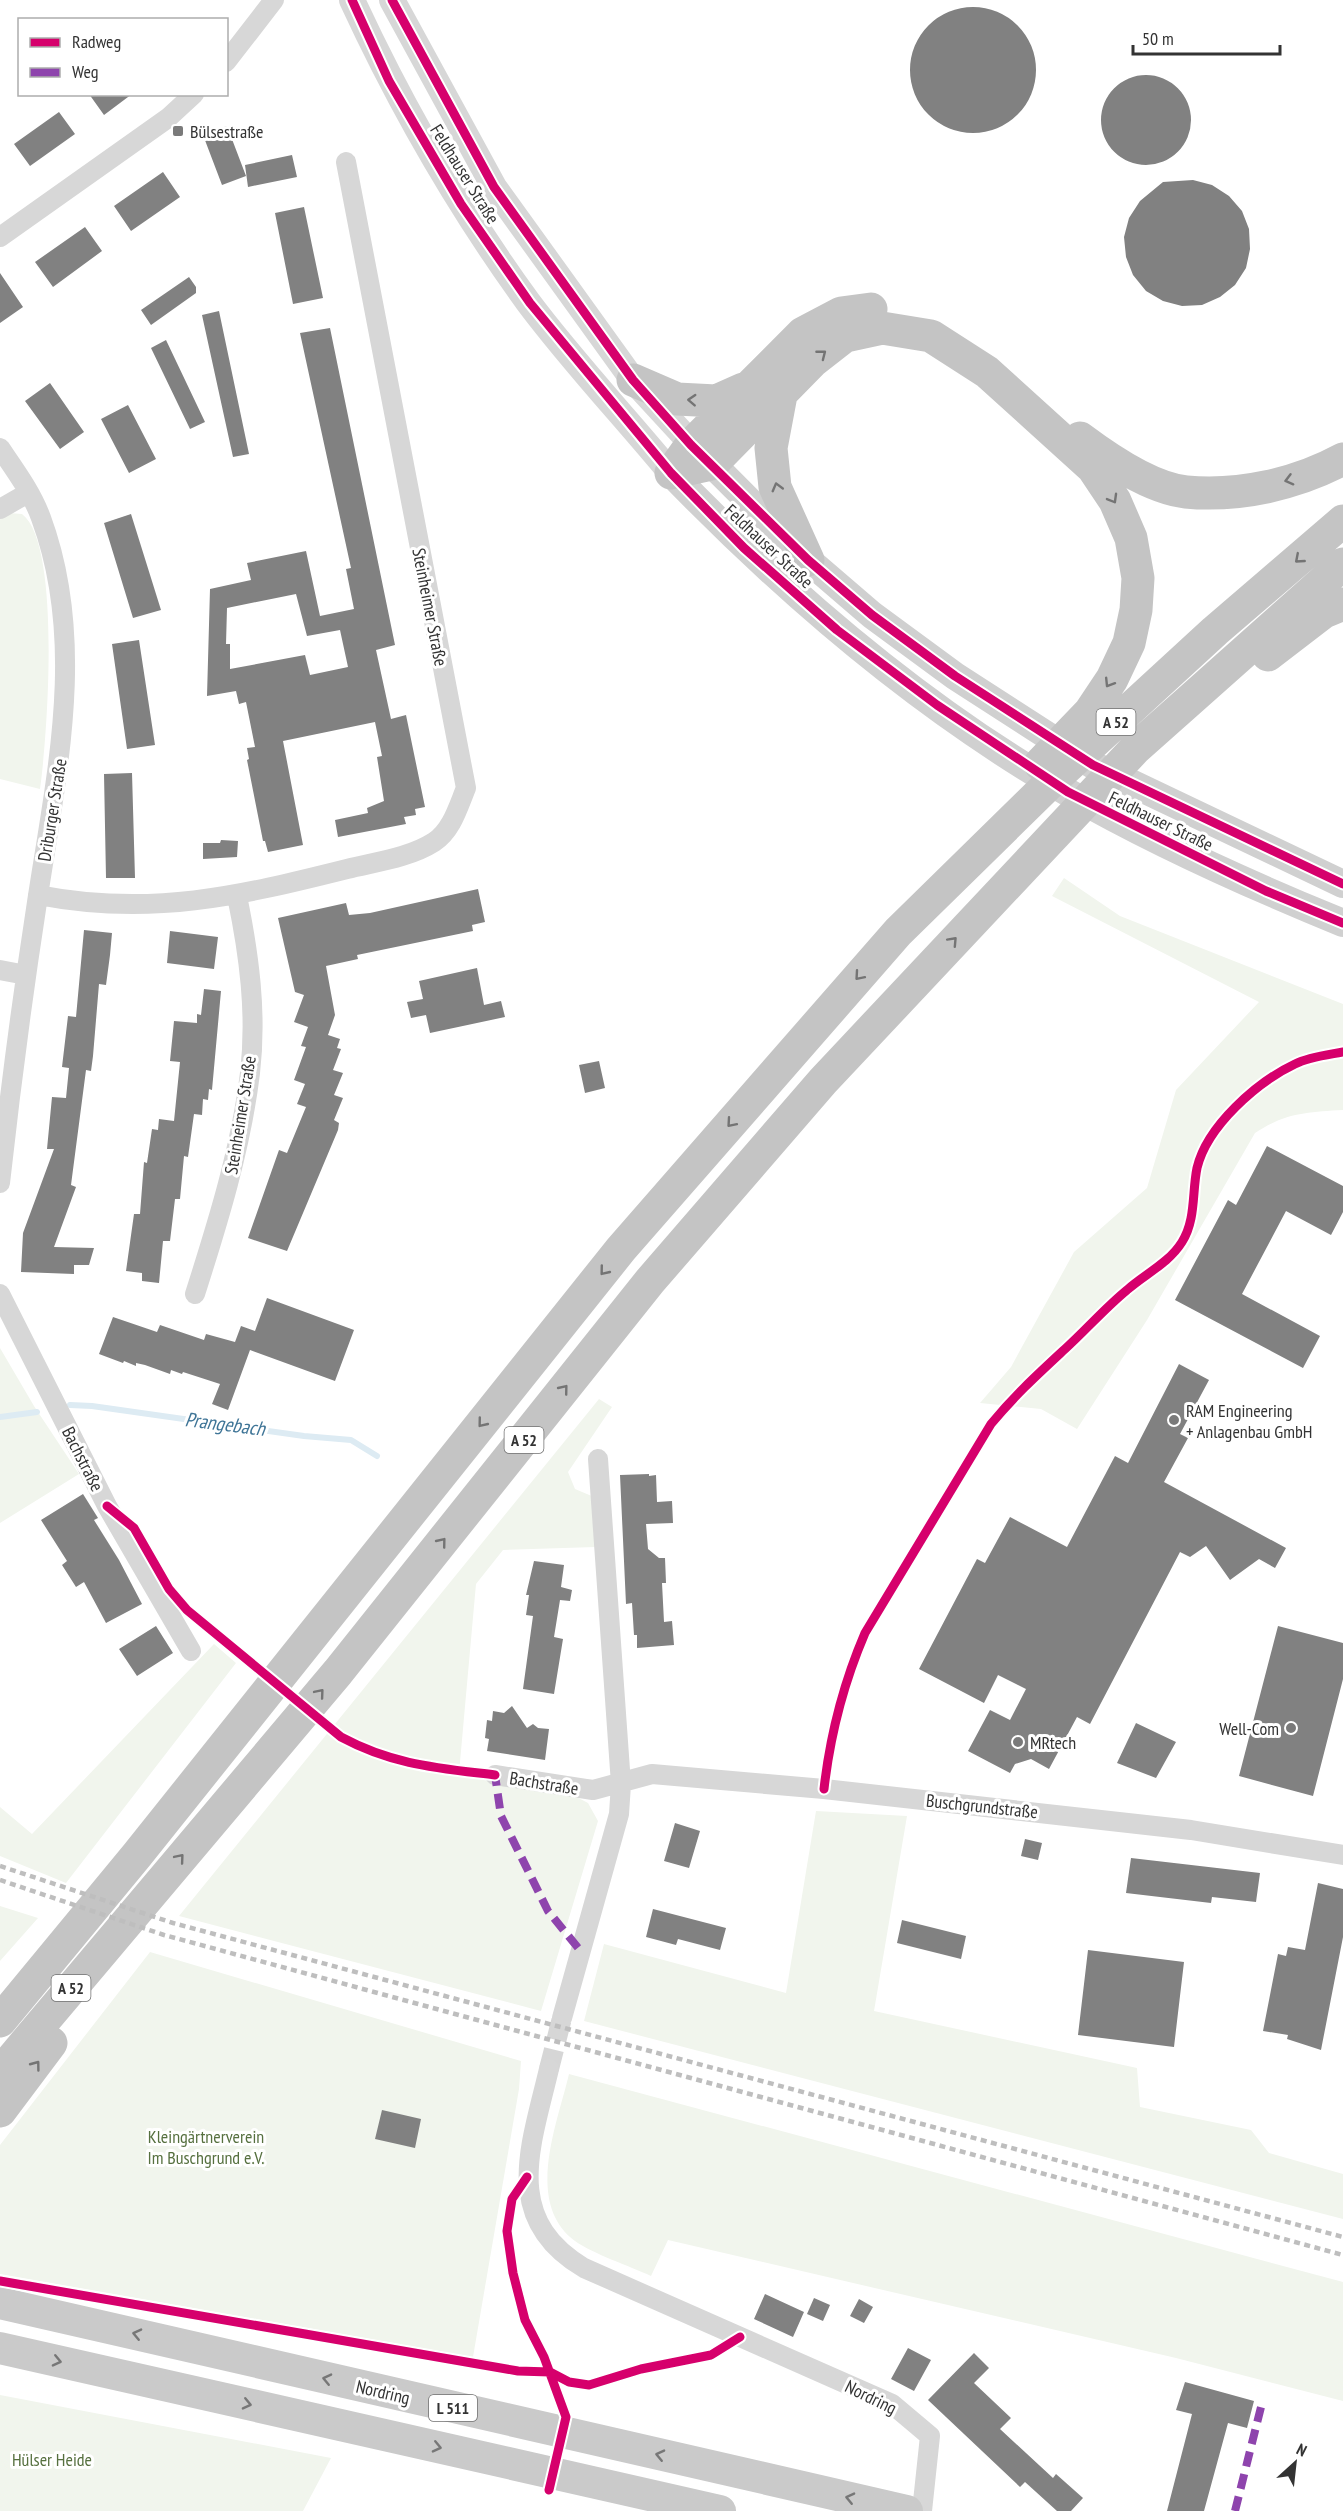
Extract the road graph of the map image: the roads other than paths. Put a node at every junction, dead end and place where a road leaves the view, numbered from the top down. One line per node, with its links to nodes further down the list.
1 (274, 0): 4 (street)
2 (352, 0): 14 (street, Feldhauser Straße)
3 (392, 0): 8 (street, Feldhauser Straße)
4 (228, 59)
5 (192, 96): 7 (street)
6 (346, 162): 24 (street, Steinheimer Straße)
7 (0, 237)
8 (633, 380): 9 (highway, one-way to 8); 12 (street, Feldhauser Straße)
9 (747, 387): 12 (highway); 13 (highway, one-way to 9)
10 (781, 395): 12 (highway); 18 (highway, one-way to 10); 26 (highway, one-way to 26)
11 (0, 448): 15 (street, Driburger Straße)
12 (702, 454): 14 (highway); 18 (main road, Feldhauser Straße)
13 (1343, 459)
14 (671, 473): 25 (main road, Feldhauser Straße)
15 (28, 493): 16 (street); 23 (street, Driburger Straße)
16 (0, 509)
17 (1343, 521): 26 (highway, A 52, one-way to 26)
18 (808, 560): 22 (main road, Feldhauser Straße)
19 (1343, 564): 21 (highway, A 52)
20 (1343, 604): 21 (highway)
21 (1135, 750): 39 (highway, A 52, one-way to 21)
22 (1343, 884)
23 (38, 895): 24 (street, Steinheimer Straße); 28 (street, Driburger Straße)
24 (237, 896): 31 (street, Steinheimer Straße)
25 (1343, 923)
26 (898, 932): 37 (highway, A 52, one-way to 37)
27 (0, 970): 28 (street)
28 (26, 975): 29 (street, Driburger Straße)
29 (0, 1184)
30 (0, 1294): 33 (street, Bachstraße)
31 (195, 1294)
32 (598, 1459): 35 (street)
33 (191, 1651)
34 (495, 1775): 36 (street, Bachstraße)
35 (621, 1784): 36 (street, Buschgrundstraße); 38 (street, Buschgrundstraße); 41 (street)
36 (593, 1790)
37 (137, 1855): 40 (highway); 42 (highway, A 52)
38 (1343, 1855)
39 (142, 1903): 44 (highway, A 52); 45 (highway, one-way to 39)
40 (0, 1995)
41 (562, 2018)
42 (0, 2020)
43 (549, 2069): 50 (street, Nordring)
44 (0, 2073)
45 (0, 2111)
46 (0, 2303): 49 (main road, Nordring / L 511, one-way to 46)
47 (0, 2348): 48 (main road, L 511, one-way to 48)
48 (720, 2511)
49 (907, 2511)
50 (922, 2511)

